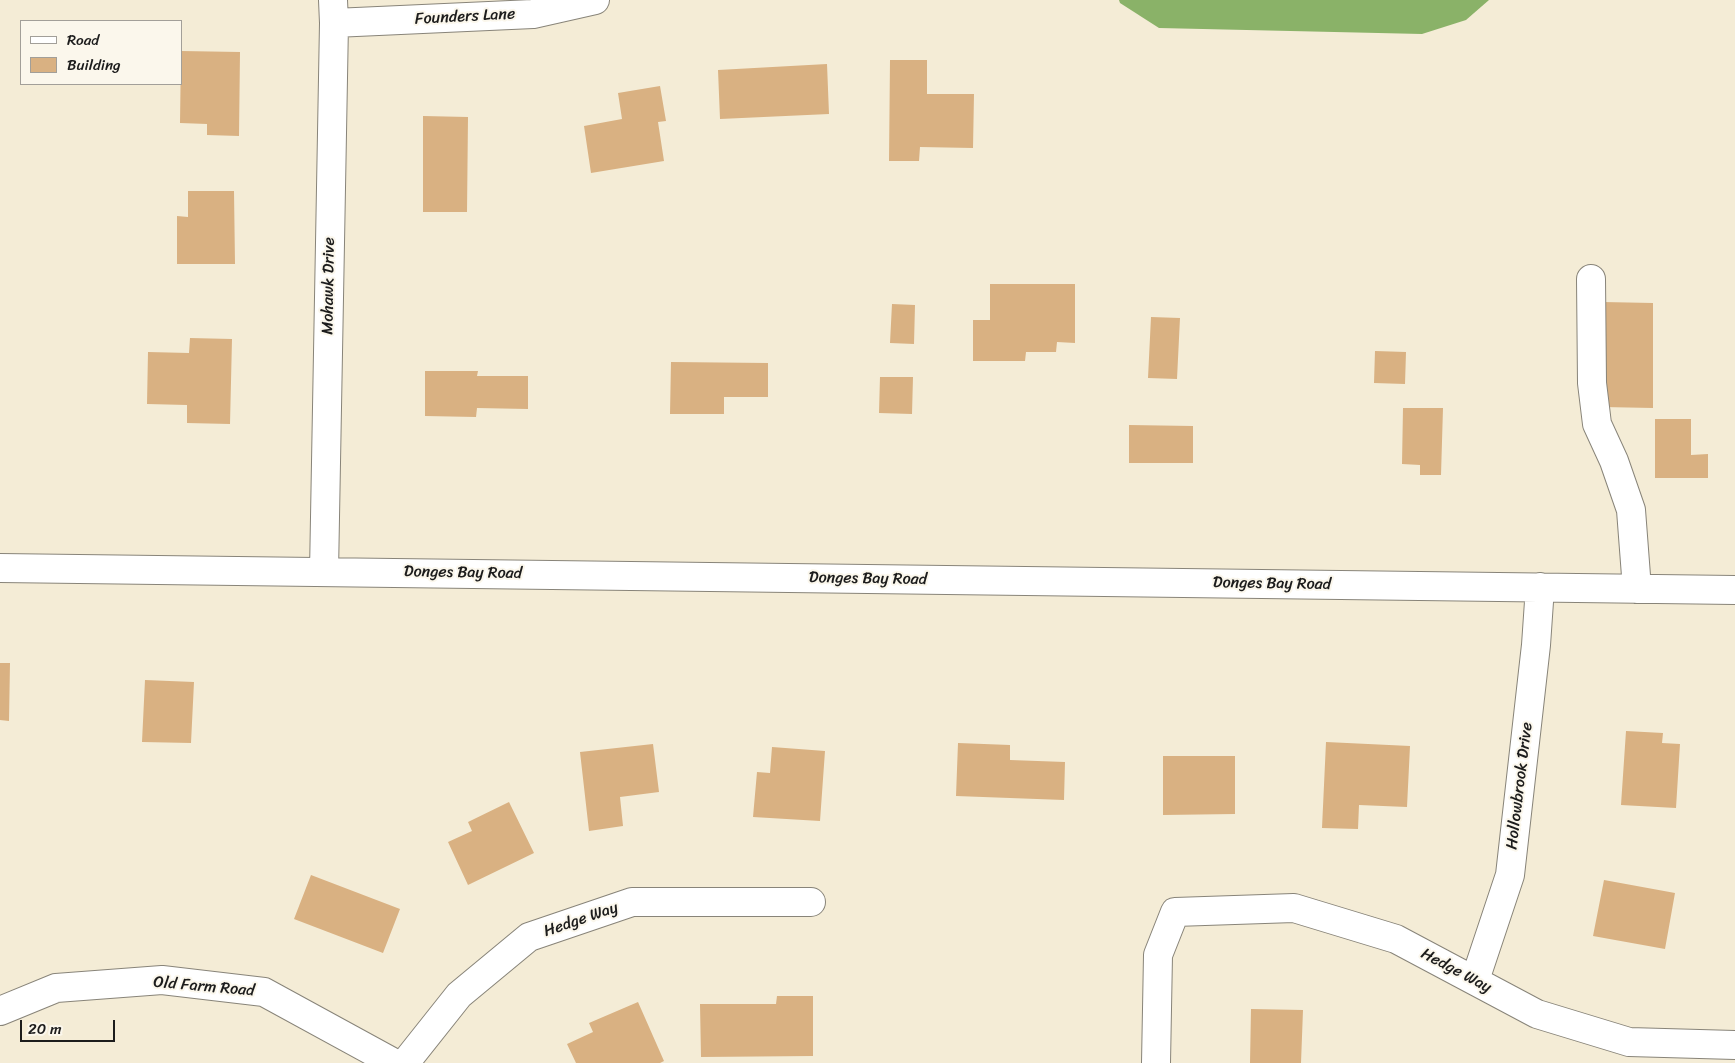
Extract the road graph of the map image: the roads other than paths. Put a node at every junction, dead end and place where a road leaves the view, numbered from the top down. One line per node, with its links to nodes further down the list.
1 (595, 0): 2 (street, Founders Lane)
2 (333, 12): 5 (street, Mohawk Drive)
3 (1591, 279): 7 (street)
4 (0, 568): 5 (street, Donges Bay Road)
5 (324, 572): 6 (street, Donges Bay Road)
6 (1540, 587): 7 (street, Donges Bay Road); 10 (street, Hollowbrook Drive)
7 (1637, 589): 8 (street, Donges Bay Road)
8 (1735, 590)
9 (811, 902): 14 (street, Hedge Way)
10 (1475, 980): 12 (street, Hedge Way); 15 (street, Hedge Way)
11 (0, 1011): 13 (street, Old Farm Road)
12 (1735, 1045)
13 (394, 1063)
14 (405, 1063)
15 (1156, 1063)

